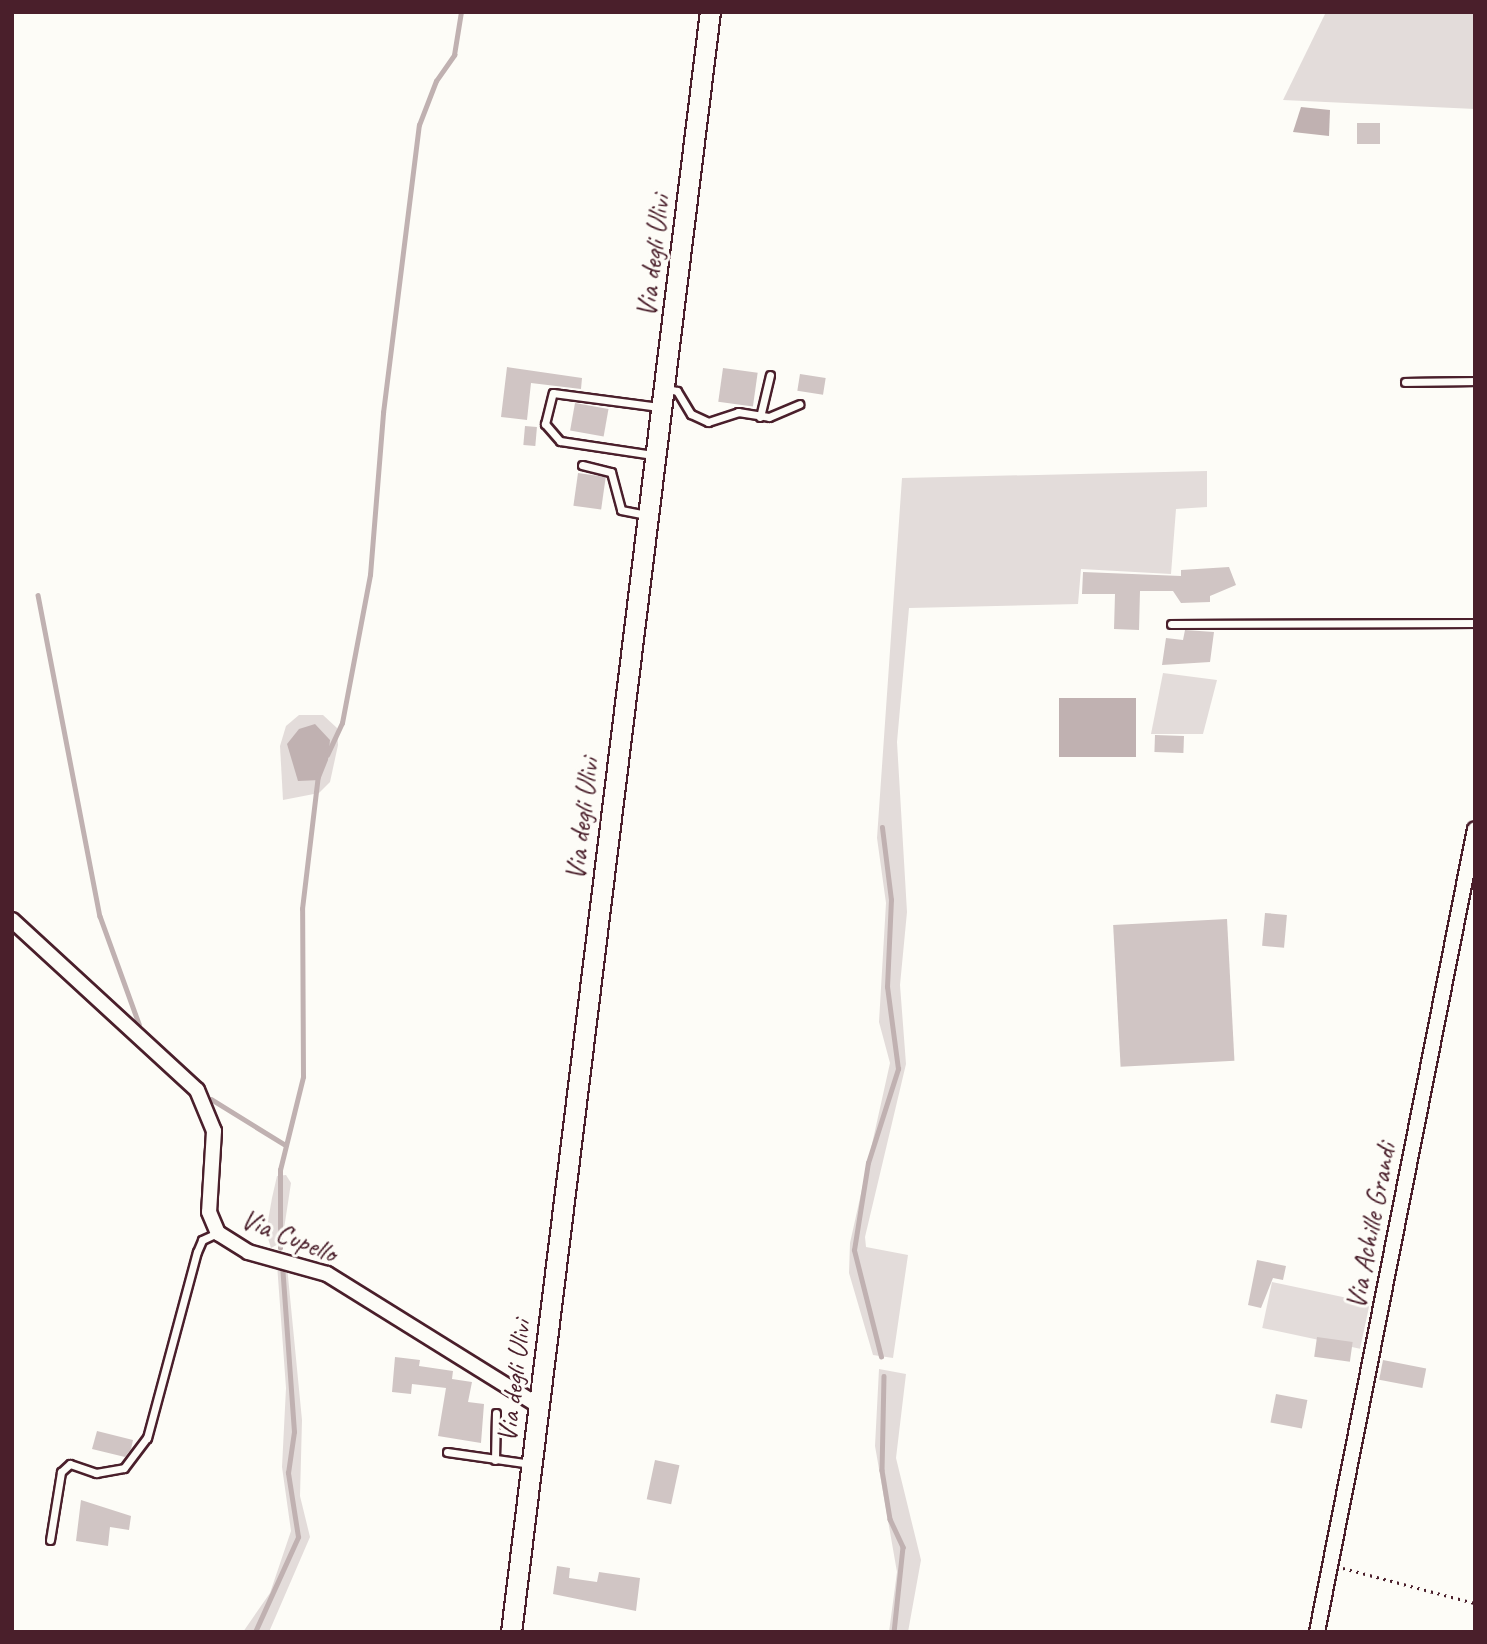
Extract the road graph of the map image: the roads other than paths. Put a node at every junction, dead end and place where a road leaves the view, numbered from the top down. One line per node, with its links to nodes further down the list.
1 (710, 12): 5 (street, Via degli Ulivi)
2 (770, 375): 7 (lane)
3 (1475, 381): 4 (lane)
4 (1405, 382)
5 (664, 398): 7 (lane); 8 (street, Via degli Ulivi); 8 (lane)
6 (799, 404): 7 (lane)
7 (760, 417)
8 (656, 456): 10 (street, Via degli Ulivi)
9 (582, 466): 10 (lane)
10 (648, 515): 16 (street, Via degli Ulivi)
11 (1475, 623): 12 (lane)
12 (1171, 624)
13 (1475, 829): 23 (street, Via Achille Grandi)
14 (12, 920): 15 (street, Via Cupello)
15 (218, 1233): 16 (street, Via Cupello); 21 (lane)
16 (539, 1406): 20 (street, Via degli Ulivi)
17 (496, 1413): 19 (lane)
18 (447, 1452): 19 (lane)
19 (495, 1460): 20 (lane)
20 (532, 1464): 22 (street, Via degli Ulivi)
21 (50, 1540)
22 (511, 1632)
23 (1317, 1632)

